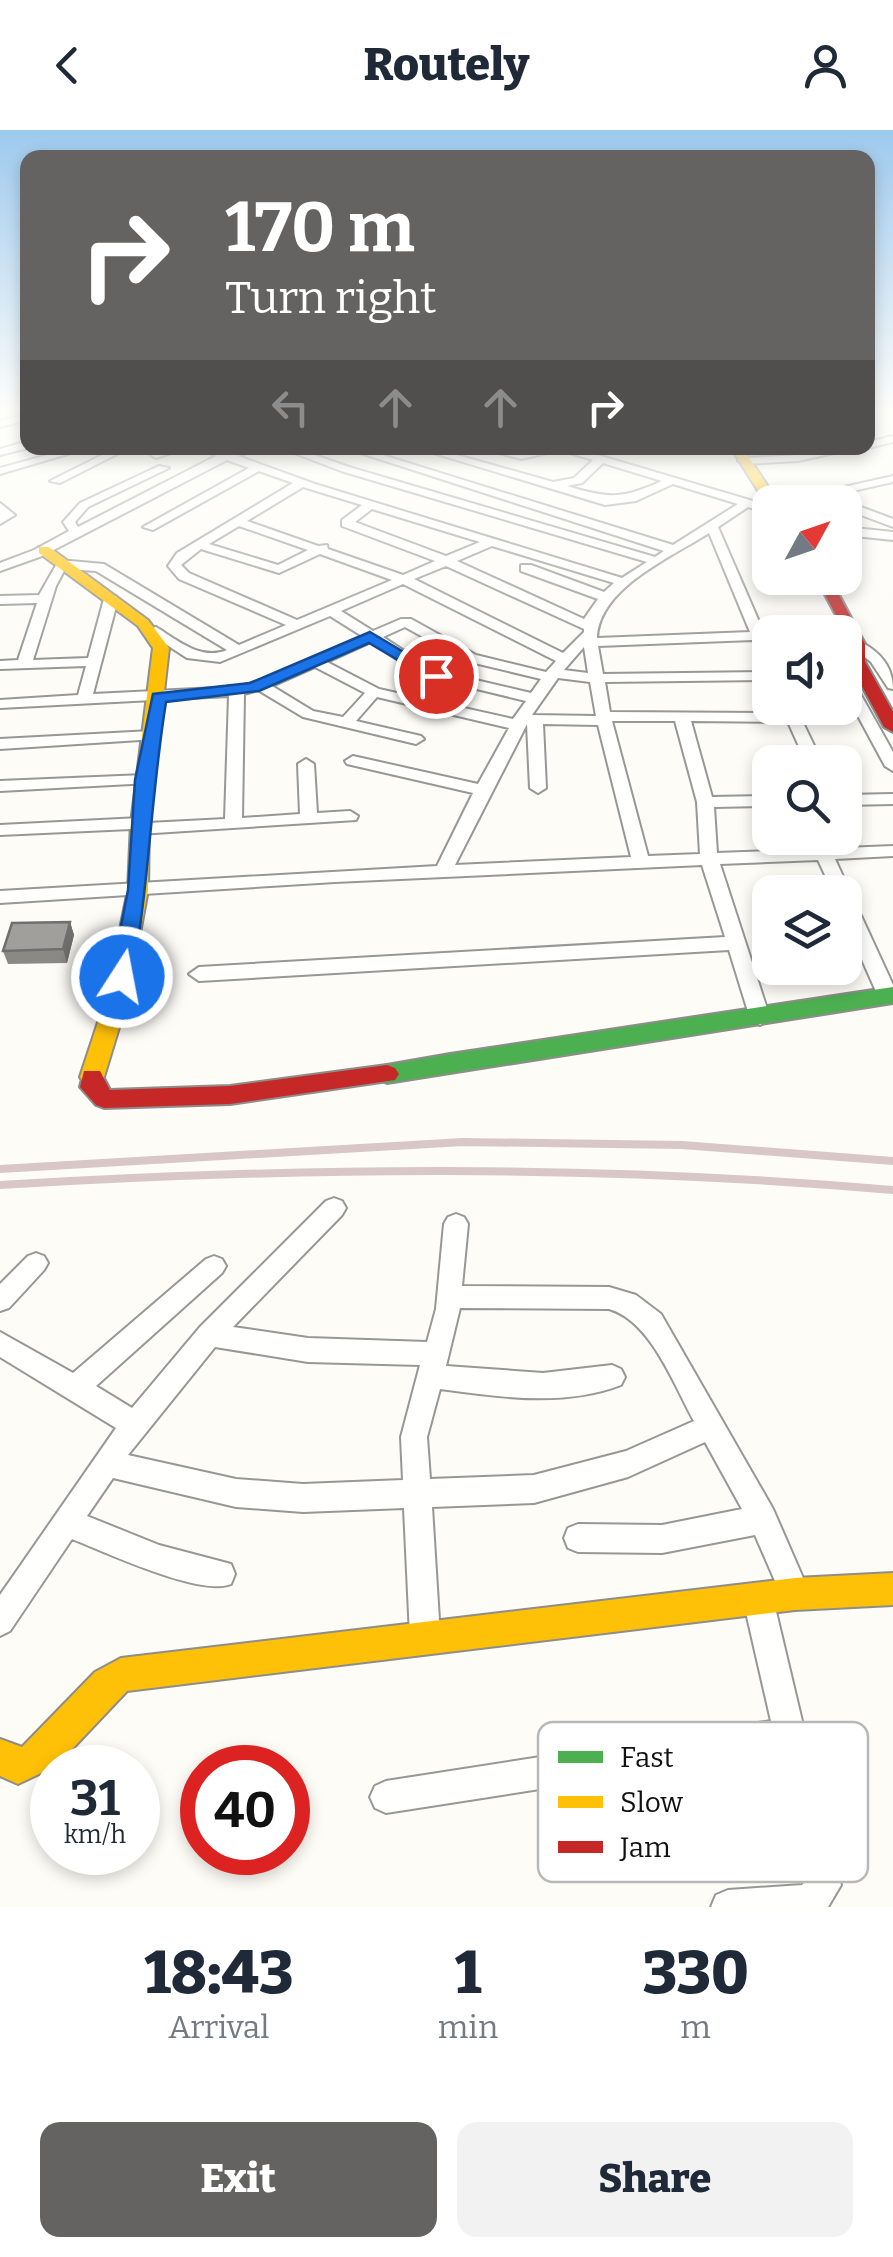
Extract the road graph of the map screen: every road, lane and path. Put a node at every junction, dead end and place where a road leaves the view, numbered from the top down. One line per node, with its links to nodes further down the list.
1 (113, 492): 23 (street)
2 (153, 492): 23 (street)
3 (213, 492): 22 (street)
4 (293, 492): 19 (street)
5 (330, 492): 12 (street)
6 (425, 492): 30 (street)
7 (477, 492): 30 (street)
8 (575, 492): 9 (street)
9 (644, 492)
10 (706, 492): 13 (street)
11 (752, 503): 13 (street)
12 (371, 504): 26 (street); 33 (street)
13 (744, 504): 21 (street)
14 (0, 507): 18 (street)
15 (862, 511): 17 (street)
16 (893, 511): 17 (street)
17 (876, 516): 20 (street)
18 (0, 520)
19 (236, 521): 27 (street); 28 (street)
20 (893, 523)
21 (712, 526): 30 (street); 43 (street)
22 (149, 527)
23 (75, 531): 31 (street)
24 (862, 533): 25 (street)
25 (893, 536)
26 (495, 540): 33 (street); 37 (street)
27 (199, 545): 28 (street); 44 (street)
28 (323, 548): 36 (street)
29 (0, 551): 32 (street)
30 (667, 558): 37 (street)
31 (58, 559): 32 (street); 39 (street); 40 (street); 49 (street)
32 (19, 562): 34 (street)
33 (449, 562): 36 (street); 46 (street)
34 (0, 568)
35 (526, 568): 38 (street)
36 (406, 580): 42 (street); 50 (street)
37 (623, 582): 38 (street)
38 (604, 597): 46 (street)
39 (45, 599): 41 (street); 54 (street)
40 (111, 599): 45 (street); 52 (street)
41 (0, 600)
42 (332, 611): 44 (street); 47 (street)
43 (752, 622)
44 (298, 625): 49 (street)
45 (151, 630): 49 (street); 65 (street)
46 (590, 634): 48 (street); 50 (street); 60 (street)
47 (370, 636): 53 (street); 57 (street); 66 (street)
48 (752, 636)
49 (239, 651)
50 (562, 658): 57 (street)
51 (862, 661): 59 (street)
52 (92, 662): 54 (street); 67 (street)
53 (316, 662): 62 (street); 64 (street)
54 (24, 664): 55 (street)
55 (0, 665)
56 (862, 673): 74 (street)
57 (550, 675): 60 (street); 66 (street)
58 (752, 676): 60 (street)
59 (891, 677)
60 (597, 678): 71 (street)
61 (862, 683): 80 (street)
62 (260, 685): 63 (street); 73 (street)
63 (236, 691): 65 (street); 91 (street)
64 (374, 692): 72 (street); 73 (street)
65 (158, 698): 67 (street); 75 (street)
66 (534, 698): 72 (street)
67 (84, 701): 68 (street)
68 (0, 704)
69 (752, 715): 70 (street)
70 (682, 718): 71 (street); 88 (street)
71 (604, 719): 72 (street); 98 (street)
72 (524, 721): 83 (street); 84 (street)
73 (346, 724): 76 (street)
74 (893, 727)
75 (150, 736): 77 (street); 81 (street)
76 (416, 739)
77 (0, 744)
78 (353, 760): 84 (street)
79 (306, 764): 90 (street)
80 (893, 766)
81 (144, 780): 82 (street); 92 (street)
82 (0, 786)
83 (538, 788)
84 (484, 791): 99 (street)
85 (893, 799): 86 (street)
86 (862, 800)
87 (752, 801): 88 (street)
88 (705, 802): 97 (street)
89 (350, 816): 90 (street)
90 (309, 818): 91 (street)
91 (232, 823): 92 (street)
92 (140, 826): 93 (street); 100 (street)
93 (0, 830)
94 (862, 852): 95 (street)
95 (893, 852)
96 (766, 855): 97 (street)
97 (709, 858): 98 (street); 103 (street)
98 (642, 862): 99 (street)
99 (442, 872): 100 (street)
100 (138, 890): 101 (street); 106 (street)
101 (0, 898)
102 (862, 935): 105 (street)
103 (736, 943): 104 (street); 106 (street)
104 (199, 974)
105 (891, 996): 106 (street)
106 (760, 1018)
107 (334, 1208): 113 (street)
108 (456, 1224): 111 (street)
109 (36, 1262): 112 (street)
110 (214, 1266): 117 (street)
111 (451, 1297): 115 (street); 119 (street)
112 (0, 1300)
113 (210, 1335): 115 (street); 118 (street)
114 (0, 1343): 117 (street)
115 (430, 1365): 116 (street); 121 (street)
116 (612, 1377)
117 (75, 1388): 118 (street)
118 (136, 1425): 120 (street)
119 (708, 1428): 121 (street); 122 (street)
120 (107, 1463): 121 (street); 123 (street)
121 (414, 1494): 130 (street)
122 (762, 1519): 124 (street); 127 (street)
123 (66, 1522): 125 (street); 129 (street)
124 (578, 1538)
125 (221, 1574)
126 (893, 1589): 127 (street)
127 (795, 1594): 128 (street)
128 (758, 1599): 130 (street); 131 (street)
129 (0, 1621)
130 (425, 1636): 132 (street)
131 (787, 1722)
132 (0, 1757)
133 (538, 1773): 134 (street)
134 (386, 1796)
135 (823, 1882): 136 (street)
136 (728, 1907)

